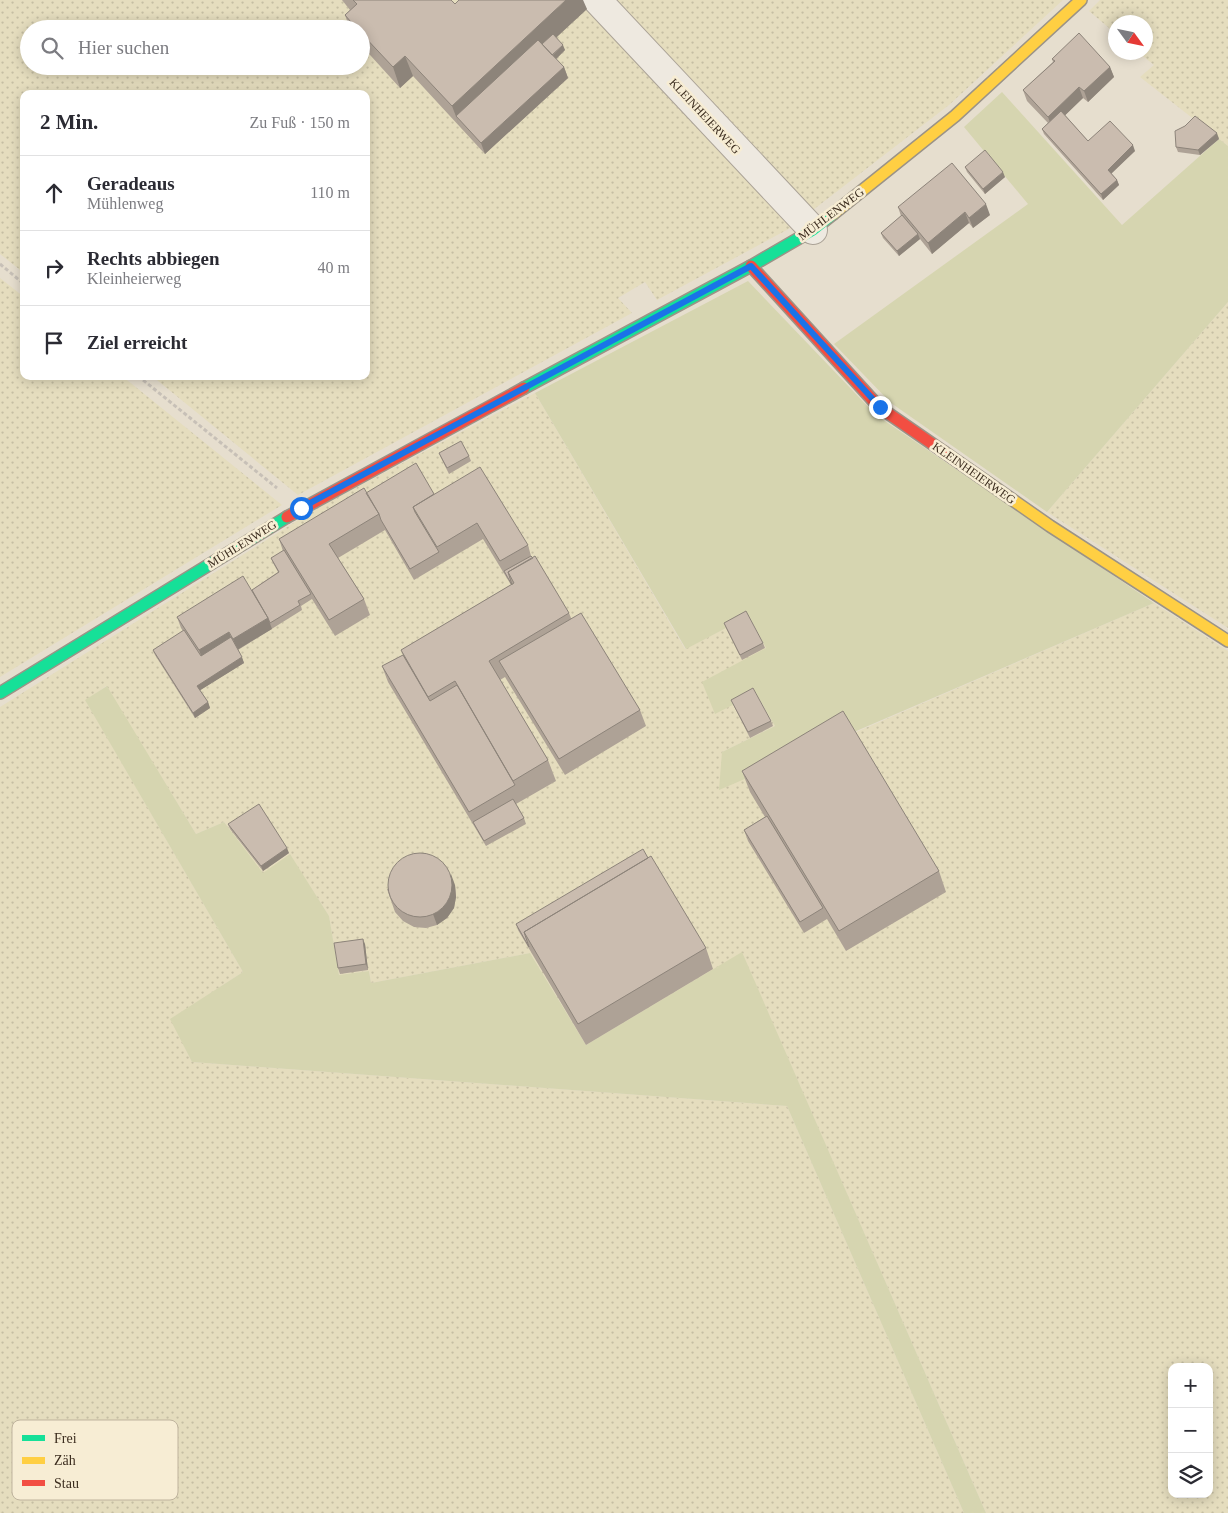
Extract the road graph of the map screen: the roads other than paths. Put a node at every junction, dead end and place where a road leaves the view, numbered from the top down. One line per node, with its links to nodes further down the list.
1 (597, 0): 3 (street, KLEINHEIERWEG)
2 (1081, 0): 3 (street, MÜHLENWEG)
3 (814, 230): 4 (street, MÜHLENWEG)
4 (751, 266): 5 (street, KLEINHEIERWEG); 6 (street, MÜHLENWEG)
5 (1228, 641)
6 (0, 693)

